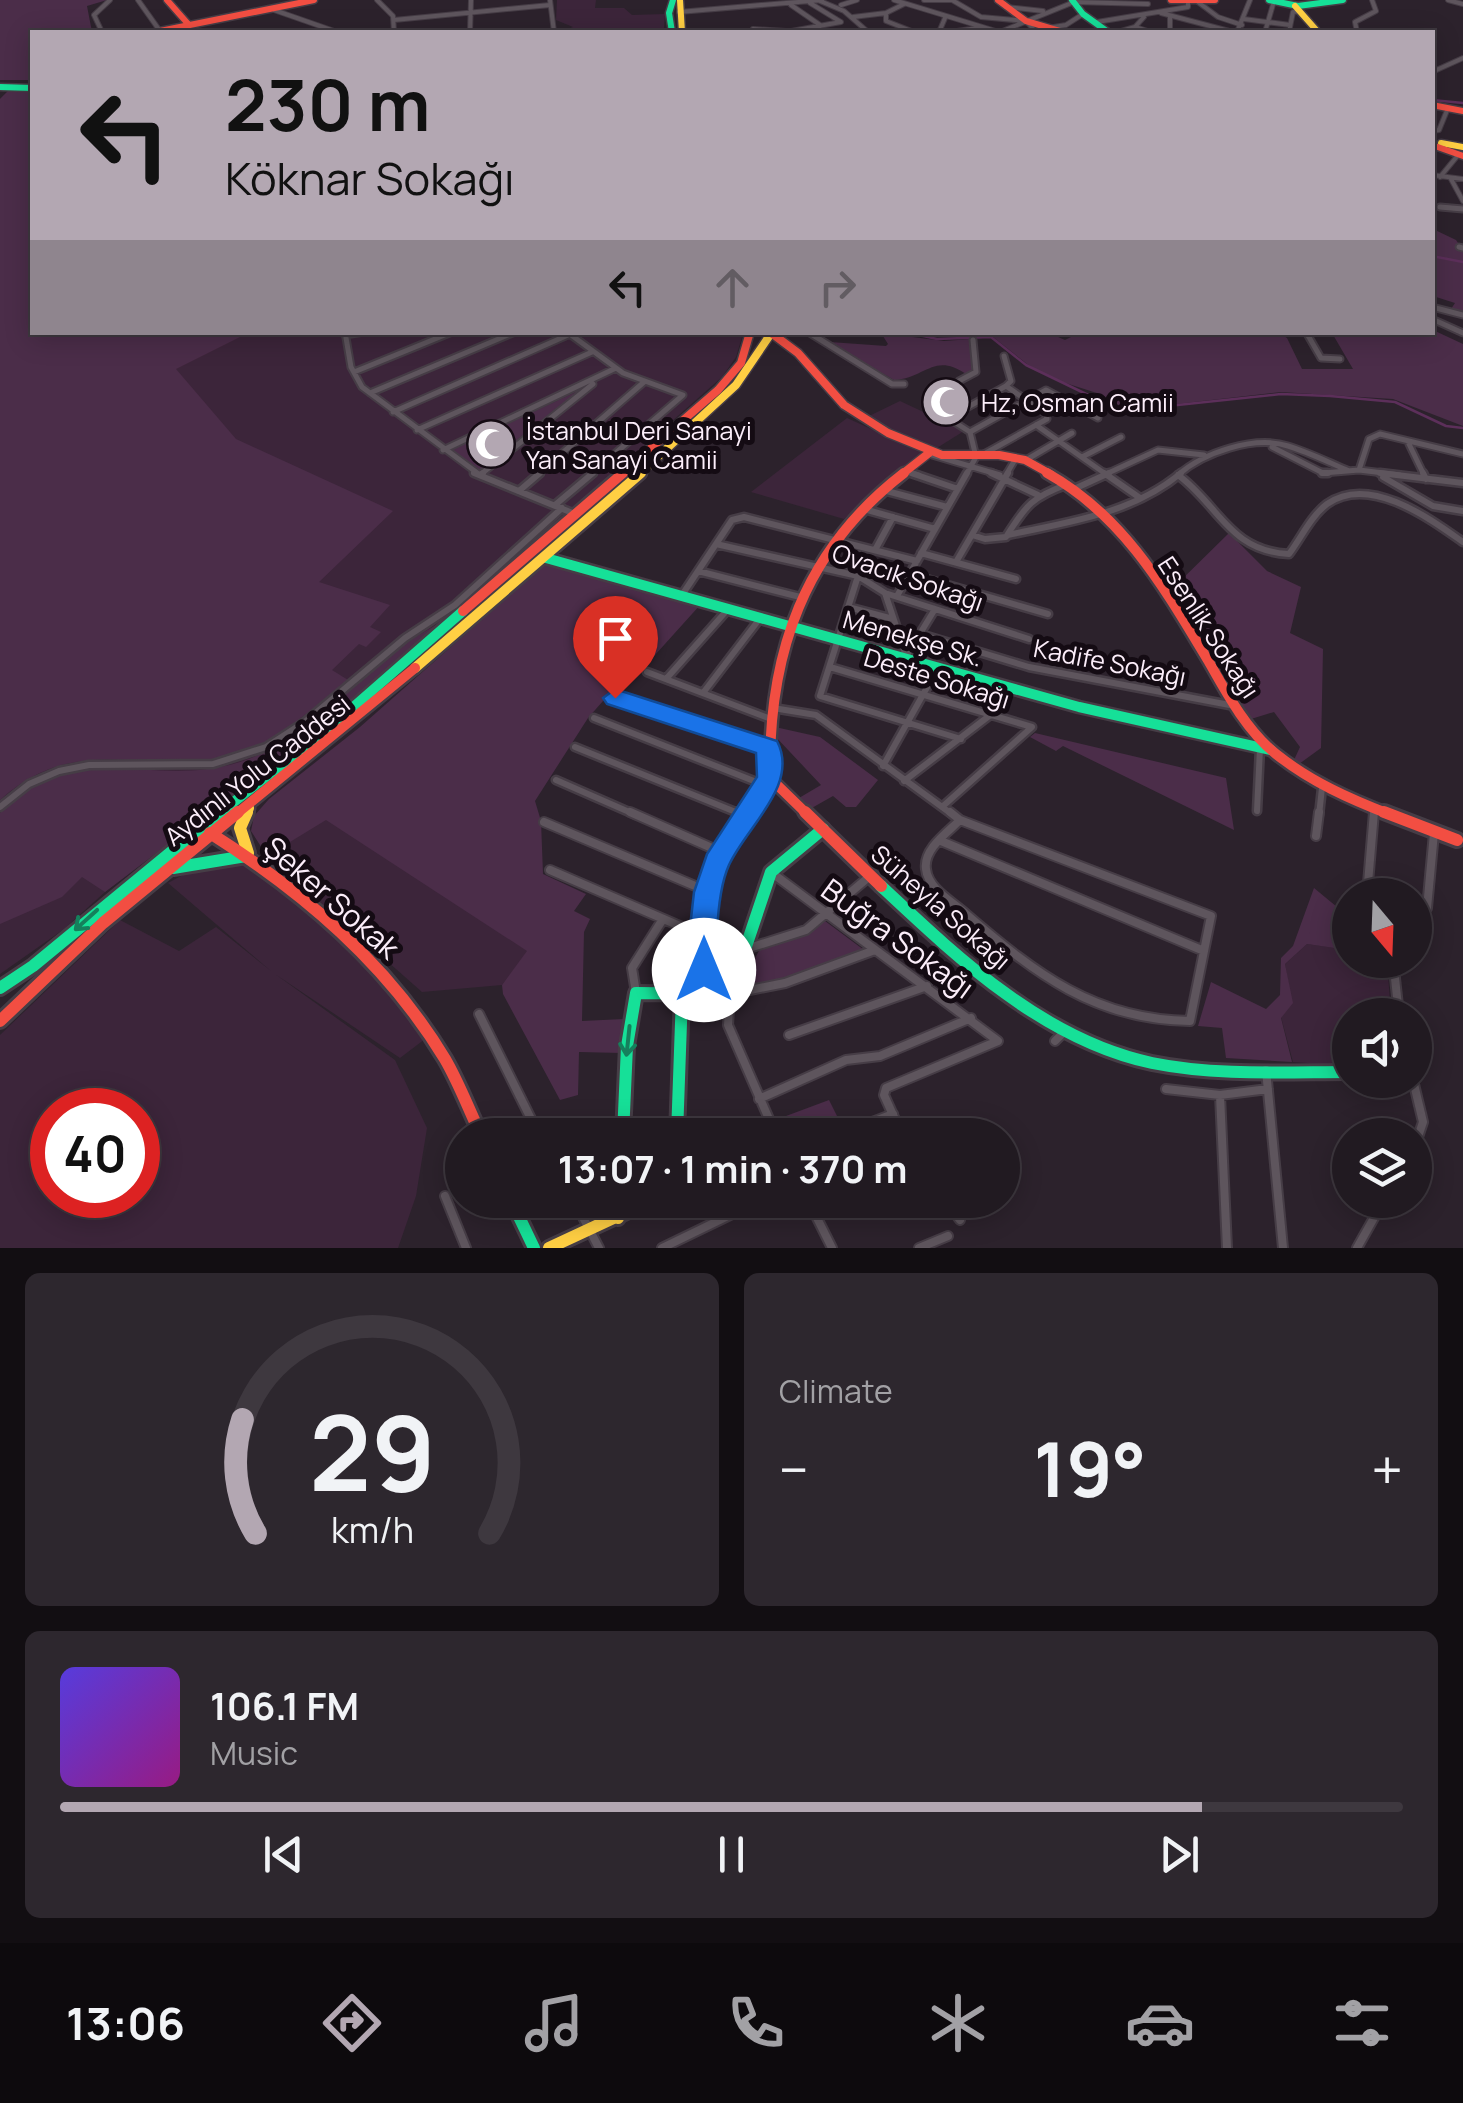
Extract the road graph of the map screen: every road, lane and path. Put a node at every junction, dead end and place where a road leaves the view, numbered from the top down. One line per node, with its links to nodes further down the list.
1 (110, 0): 57 (street)
2 (138, 0): 58 (street)
3 (167, 0): 54 (street)
4 (314, 0): 54 (street)
5 (324, 0): 33 (street)
6 (377, 0): 46 (street)
7 (471, 0): 36 (street)
8 (820, 0): 22 (street); 41 (street)
9 (857, 0): 30 (street)
10 (894, 0): 28 (street)
11 (924, 0): 12 (street)
12 (950, 0): 34 (street); 37 (street)
13 (1171, 0): 24 (street)
14 (1214, 0): 24 (street)
15 (1250, 0): 48 (street)
16 (1271, 0): 32 (street); 49 (street)
17 (1339, 0): 32 (street)
18 (1372, 0): 80 (street)
19 (1448, 0): 29 (street)
20 (1073, 1): 31 (street); 35 (street); 39 (street)
21 (550, 2): 36 (street); 62 (street)
22 (807, 2): 27 (street); 52 (street)
23 (1146, 2): 31 (street); 40 (street)
24 (1193, 2): 40 (street); 48 (street)
25 (1002, 3): 35 (street); 47 (street)
26 (677, 4): 27 (street); 63 (street)
27 (790, 4): 52 (street)
28 (904, 4): 37 (street); 38 (street)
29 (1463, 4)
30 (841, 5)
31 (1113, 6): 50 (street)
32 (1301, 6): 51 (street); 79 (street)
33 (274, 10): 54 (street); 59 (street)
34 (965, 10): 42 (street); 45 (street)
35 (1044, 11): 47 (street)
36 (471, 12): 46 (street); 61 (street)
37 (934, 12): 45 (street)
38 (886, 13): 41 (street); 68 (street)
39 (1083, 14): 50 (street); 71 (street)
40 (1159, 14): 43 (street); 44 (street)
41 (851, 17): 67 (street)
42 (981, 18): 47 (street); 56 (street)
43 (1144, 18): 50 (street); 53 (street)
44 (1169, 18): 74 (street); 75 (street)
45 (949, 19): 56 (street); 69 (street)
46 (394, 20): 60 (street)
47 (1026, 21): 70 (street); 71 (street)
48 (1243, 22): 49 (street); 76 (street)
49 (1268, 22): 51 (street); 77 (street)
50 (1106, 25)
51 (1290, 25): 78 (street)
52 (820, 26): 65 (street); 66 (street)
53 (1135, 27): 72 (street); 73 (street)
54 (190, 28)
55 (753, 28): 64 (street)
56 (976, 29)
57 (101, 30)
58 (156, 30)
59 (331, 30)
60 (394, 30)
61 (470, 30)
62 (554, 30)
63 (677, 30)
64 (770, 30)
65 (797, 30)
66 (819, 30)
67 (866, 30)
68 (906, 30)
69 (941, 30)
70 (1004, 30)
71 (1042, 30)
72 (1125, 30)
73 (1145, 30)
74 (1170, 30)
75 (1226, 30)
76 (1237, 30)
77 (1266, 30)
78 (1289, 30)
79 (1317, 30)
80 (1357, 30)
81 (1463, 58): 82 (street)
82 (1435, 71)
83 (0, 84): 84 (street)
84 (30, 85)
85 (1435, 106): 86 (street)
86 (1448, 108): 87 (street); 88 (street)
87 (1463, 110)
88 (1435, 131)
89 (1435, 145): 90 (street)
90 (1462, 152): 92 (street)
91 (1435, 176): 92 (street)
92 (1440, 177): 93 (street)
93 (1450, 179): 94 (street); 95 (street)
94 (1463, 179)
95 (1463, 202)
96 (1440, 207): 97 (street)
97 (1463, 209)
98 (1435, 308): 99 (street)
99 (1463, 314)
100 (1435, 320): 101 (street)
101 (1463, 333)
102 (345, 335): 118 (street)
103 (445, 335): 118 (street)
104 (508, 335): 124 (street)
105 (566, 335): 126 (street)
106 (569, 335): 114 (street)
107 (749, 335): 162 (street, Aydınlı Yolu Caddesi)
108 (770, 335): 113 (street, Aydınlı Yolu Caddesi)
109 (813, 335): 122 (street)
110 (1308, 335): 116 (street)
111 (973, 340): 121 (street)
112 (788, 341): 113 (street); 136 (street)
113 (765, 345): 174 (street, Aydınlı Yolu Caddesi)
114 (593, 352): 117 (street); 129 (street)
115 (1004, 356): 123 (street)
116 (1340, 359)
117 (616, 368): 119 (street); 120 (street)
118 (354, 372): 124 (street)
119 (598, 380): 135 (street); 146 (street)
120 (645, 381): 155 (street); 158 (street)
121 (960, 381)
122 (904, 384)
123 (1006, 386): 125 (street); 130 (street)
124 (370, 393): 126 (street)
125 (1026, 402): 127 (street); 128 (street); 130 (street)
126 (394, 412): 129 (street)
127 (1098, 418)
128 (1036, 425): 133 (street); 139 (street)
129 (417, 430): 135 (street)
130 (970, 432): 139 (street)
131 (1072, 433): 133 (street)
132 (1121, 437): 140 (street)
133 (1059, 440): 140 (street); 141 (street)
134 (1409, 444): 137 (street); 143 (street); 150 (street)
135 (442, 450): 146 (street)
136 (929, 453): 139 (street, Esenlik Sokağı); 142 (street); 144 (street)
137 (1463, 454)
138 (1205, 455): 143 (street); 147 (street); 148 (street)
139 (978, 456): 141 (street, Esenlik Sokağı); 142 (street)
140 (1082, 456): 147 (street)
141 (1021, 459): 149 (street); 152 (street, Esenlik Sokağı)
142 (970, 468): 149 (street); 153 (street)
143 (1359, 470): 145 (street)
144 (906, 471): 153 (street); 154 (street)
145 (1377, 474): 150 (street); 161 (street)
146 (480, 475): 155 (street)
147 (1109, 475): 152 (street); 157 (street)
148 (1178, 475): 157 (street); 169 (street)
149 (1005, 477): 156 (street); 166 (street)
150 (1426, 479): 151 (street)
151 (1463, 483)
152 (1071, 487): 156 (street); 163 (street, Esenlik Sokağı)
153 (958, 489): 159 (street)
154 (883, 490): 159 (street); 160 (street)
155 (519, 491): 158 (street)
156 (1038, 495): 167 (street)
157 (1141, 498): 163 (street)
158 (559, 507): 162 (street); 218 (street)
159 (947, 508): 165 (street)
160 (864, 509): 164 (street); 168 (street)
161 (1463, 511)
162 (575, 514): 172 (street, Aydınlı Yolu Caddesi)
163 (1104, 515): 167 (street); 203 (street, Esenlik Sokağı)
164 (892, 517): 165 (street); 171 (street)
165 (935, 529): 173 (street)
166 (972, 535): 167 (street); 175 (street)
167 (1008, 535)
168 (836, 540): 170 (street); 171 (street); 176 (street)
169 (1463, 542)
170 (716, 544): 176 (street, Ovacık Sokağı); 177 (street)
171 (875, 550): 173 (street)
172 (533, 553): 174 (street); 229 (street, Aydınlı Yolu Caddesi)
173 (919, 557): 175 (street); 178 (street)
174 (546, 558): 182 (street, Menekşe Sk.); 217 (street, Aydınlı Yolu Caddesi)
175 (956, 562): 180 (street)
176 (821, 568): 179 (street, Ovacık Sokağı); 184 (street)
177 (698, 571): 182 (street); 184 (street)
178 (909, 574): 183 (street); 188 (street)
179 (858, 576): 181 (street, Ovacık Sokağı); 186 (street)
180 (1016, 579)
181 (885, 593): 183 (street, Ovacık Sokağı); 190 (street)
182 (682, 595): 185 (street, Menekşe Sk.)
183 (896, 596): 187 (street, Ovacık Sokağı)
184 (806, 598): 191 (street)
185 (730, 607): 189 (street, Menekşe Sk.); 199 (street)
186 (848, 607): 190 (street); 193 (street)
187 (935, 609): 192 (street); 194 (street, Ovacık Sokağı)
188 (1048, 614)
189 (762, 616): 191 (street, Menekşe Sk.); 200 (street)
190 (893, 619): 195 (street)
191 (792, 624): 193 (street, Menekşe Sk.); 204 (street)
192 (920, 634): 195 (street); 203 (street, Kadife Sokağı)
193 (838, 637): 195 (street, Menekşe Sk.); 197 (street)
194 (1028, 639)
195 (906, 656): 196 (street, Menekşe Sk.)
196 (939, 665): 201 (street); 211 (street, Menekşe Sk.)
197 (830, 667): 201 (street, Deste Sokağı); 207 (street)
198 (647, 672): 199 (street)
199 (666, 678): 200 (street)
200 (704, 693): 204 (street)
201 (920, 695): 205 (street, Deste Sokağı); 207 (street)
202 (615, 698): 209 (street)
203 (1236, 707): 211 (street, Esenlik Sokağı)
204 (772, 714): 209 (street); 212 (street)
205 (990, 715): 208 (street); 219 (street, Deste Sokağı)
206 (594, 718): 214 (street)
207 (906, 722): 208 (street); 212 (street)
208 (961, 739): 215 (street)
209 (768, 747): 214 (street)
210 (574, 748): 222 (street)
211 (1266, 749): 216 (street, Esenlik Sokağı); 220 (street)
212 (883, 766): 215 (street)
213 (556, 780): 232 (street)
214 (767, 781): 222 (street); 225 (street, Süheyla Sokağı)
215 (904, 782): 219 (street)
216 (1322, 788): 221 (street, Esenlik Sokağı); 228 (street)
217 (258, 797): 227 (street, Aydınlı Yolu Caddesi); 233 (street)
218 (0, 807)
219 (942, 807): 223 (street)
220 (1257, 811)
221 (1374, 811): 226 (street, Esenlik Sokağı); 239 (street)
222 (744, 815): 232 (street)
223 (960, 820): 230 (street); 247 (street)
224 (544, 822): 241 (street)
225 (823, 828): 237 (street); 238 (street, Süheyla Sokağı)
226 (1434, 832): 231 (street, Esenlik Sokağı); 240 (street)
227 (216, 836): 229 (street); 233 (street, Şeker Sokak); 234 (street); 235 (street, Aydınlı Yolu Caddesi)
228 (1316, 836)
229 (189, 837): 249 (street, Aydınlı Yolu Caddesi, one-way to 249)
230 (941, 841): 247 (street); 247 (street)
231 (1461, 841)
232 (722, 852): 241 (street)
233 (254, 858): 234 (street); 267 (street, Şeker Sokak)
234 (216, 860): 235 (street)
235 (163, 870): 256 (street, Aydınlı Yolu Caddesi)
236 (550, 870): 243 (street)
237 (771, 872): 242 (street, Buğra Sokağı); 245 (street)
238 (871, 875): 242 (street); 257 (street, Süheyla Sokağı)
239 (1368, 878)
240 (1430, 878)
241 (708, 892): 244 (street)
242 (825, 916): 245 (street); 246 (street, Buğra Sokağı)
243 (663, 919): 244 (street); 251 (street)
244 (702, 936): 250 (street)
245 (742, 950): 252 (street)
246 (876, 950): 248 (street, Buğra Sokağı); 252 (street)
247 (1204, 951)
248 (928, 986): 255 (street, Buğra Sokağı); 258 (street)
249 (0, 988)
250 (715, 991): 252 (street); 253 (street)
251 (636, 993): 253 (street); 269 (street, one-way to 269)
252 (730, 994): 265 (street)
253 (682, 995): 270 (street)
254 (479, 1014): 268 (street)
255 (972, 1018): 265 (street); 266 (street, Buğra Sokağı)
256 (0, 1021)
257 (1067, 1029): 259 (street); 260 (street, Süheyla Sokağı)
258 (789, 1035)
259 (1055, 1042)
260 (1266, 1069): 261 (street, Süheyla Sokağı); 263 (street)
261 (1332, 1071)
262 (1166, 1089): 264 (street)
263 (1268, 1090): 264 (street); 291 (street)
264 (1220, 1095): 290 (street)
265 (760, 1099): 271 (street)
266 (893, 1114): 272 (street); 273 (street)
267 (473, 1118)
268 (531, 1118)
269 (623, 1118)
270 (678, 1118)
271 (768, 1118)
272 (883, 1118)
273 (895, 1118)
274 (454, 1218): 284 (street)
275 (520, 1218): 285 (street)
276 (584, 1218): 281 (street)
277 (618, 1218): 281 (street)
278 (724, 1218): 288 (street)
279 (817, 1218): 283 (street)
280 (1374, 1218): 292 (street)
281 (592, 1232): 286 (street); 287 (street)
282 (948, 1236): 289 (street)
283 (828, 1247)
284 (466, 1248)
285 (534, 1248)
286 (549, 1248)
287 (599, 1248)
288 (662, 1248)
289 (919, 1248)
290 (1227, 1248)
291 (1283, 1248)
292 (1357, 1248)

